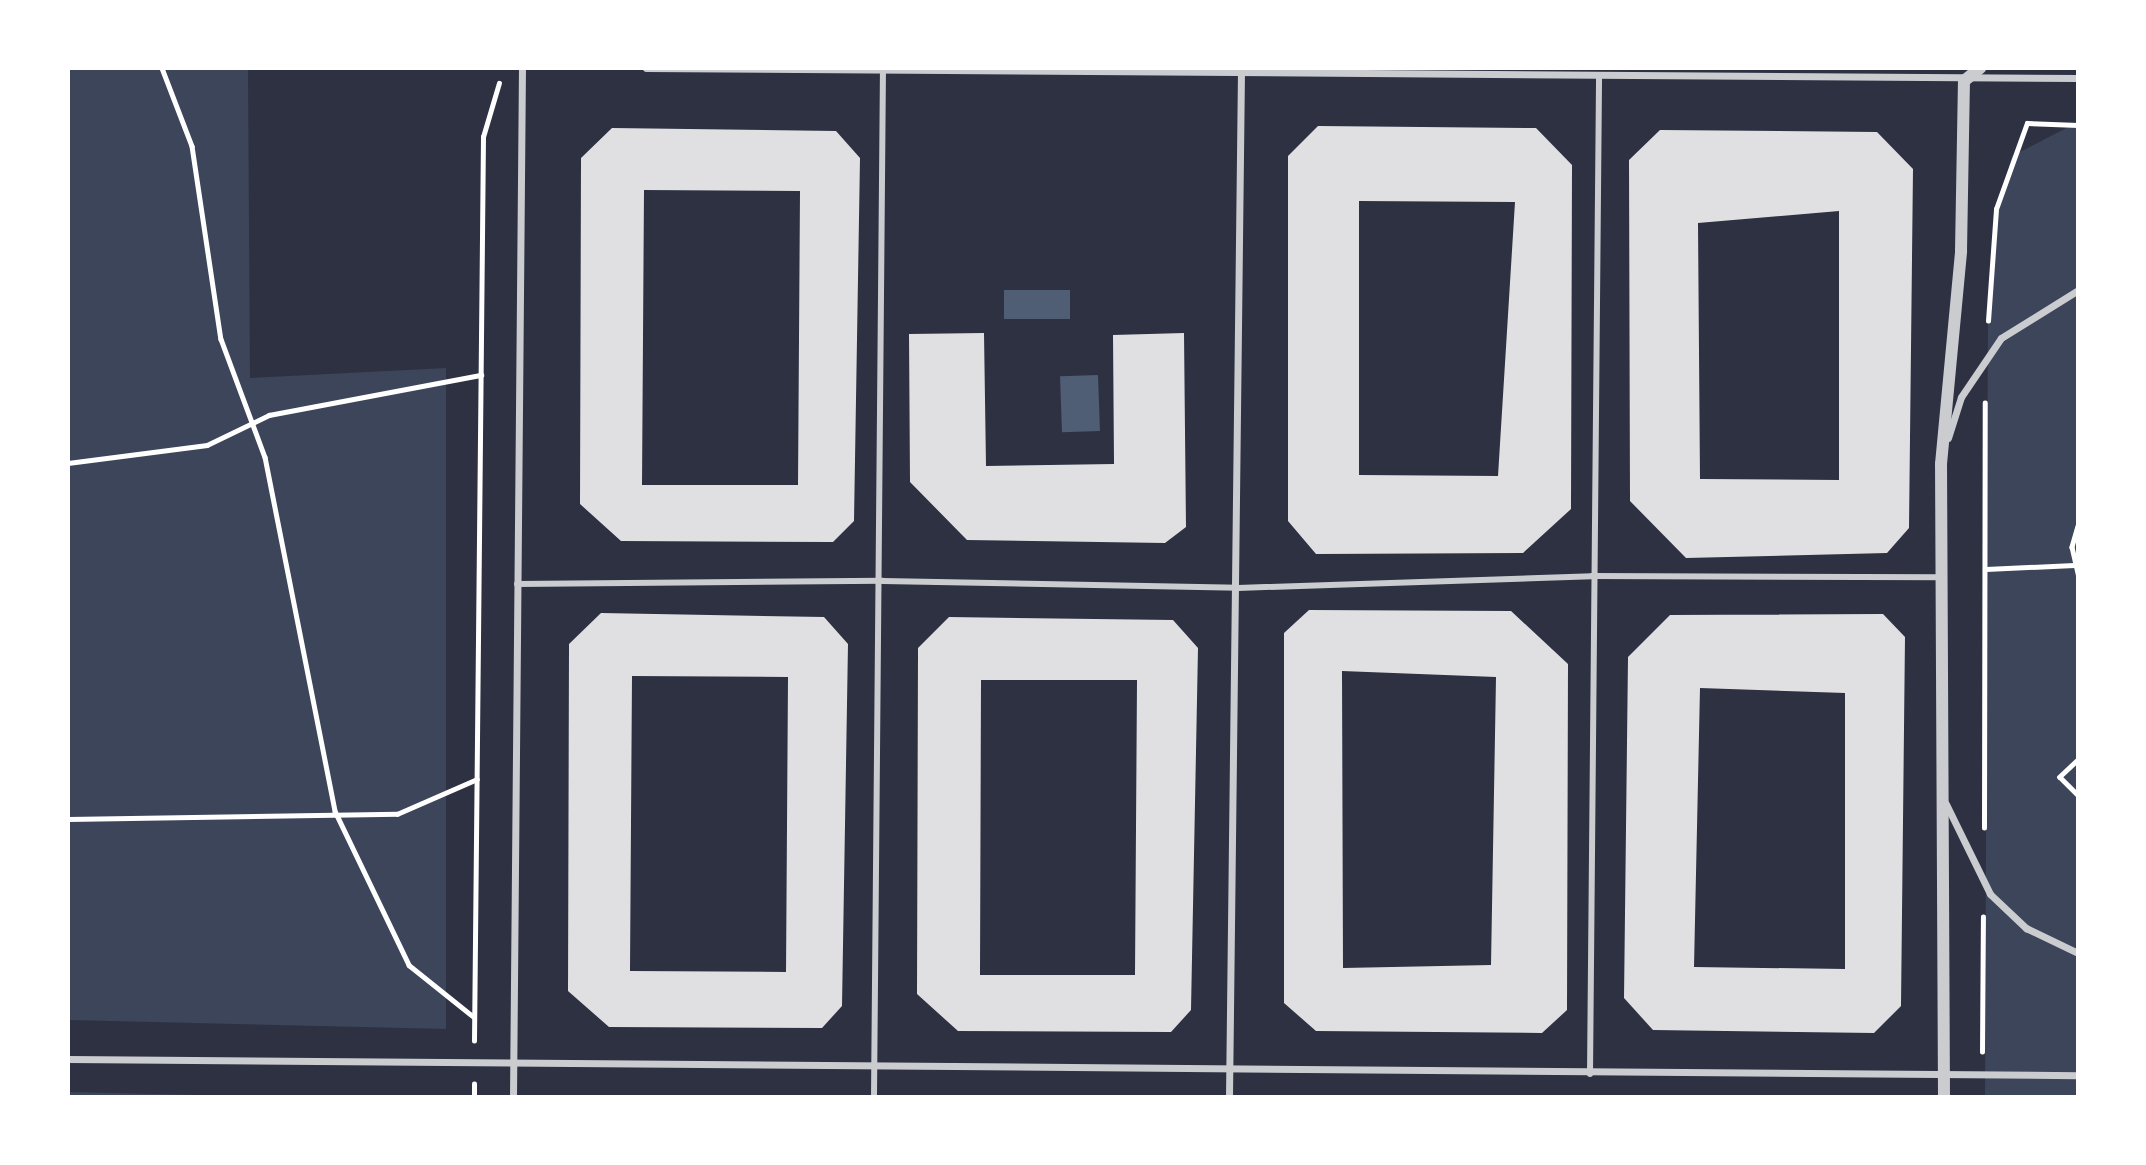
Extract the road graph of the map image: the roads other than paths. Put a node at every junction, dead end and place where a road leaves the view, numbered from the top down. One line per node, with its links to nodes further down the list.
1 (522, 68): 14 (street)
2 (646, 68): 4 (street)
3 (1980, 68): 8 (street)
4 (883, 72): 5 (street); 13 (street)
5 (1240, 73): 7 (street); 15 (street)
6 (2078, 78): 8 (street)
7 (1599, 79): 8 (street); 11 (street)
8 (1964, 81): 10 (street)
9 (2078, 290): 10 (street)
10 (1941, 464): 12 (street)
11 (1592, 576): 12 (street); 15 (street); 22 (street)
12 (1944, 577): 16 (street)
13 (884, 581): 14 (street); 15 (street); 20 (street)
14 (517, 584): 19 (street)
15 (1238, 588): 21 (street)
16 (1946, 804): 17 (street); 24 (street)
17 (2078, 953)
18 (68, 1059): 19 (street)
19 (513, 1065): 20 (street); 25 (street)
20 (874, 1068): 21 (street); 26 (street)
21 (1229, 1072): 22 (street); 27 (street)
22 (1590, 1074): 24 (street)
23 (2078, 1075): 24 (street)
24 (1944, 1076): 28 (street)
25 (513, 1097)
26 (874, 1097)
27 (1229, 1097)
28 (1944, 1097)

